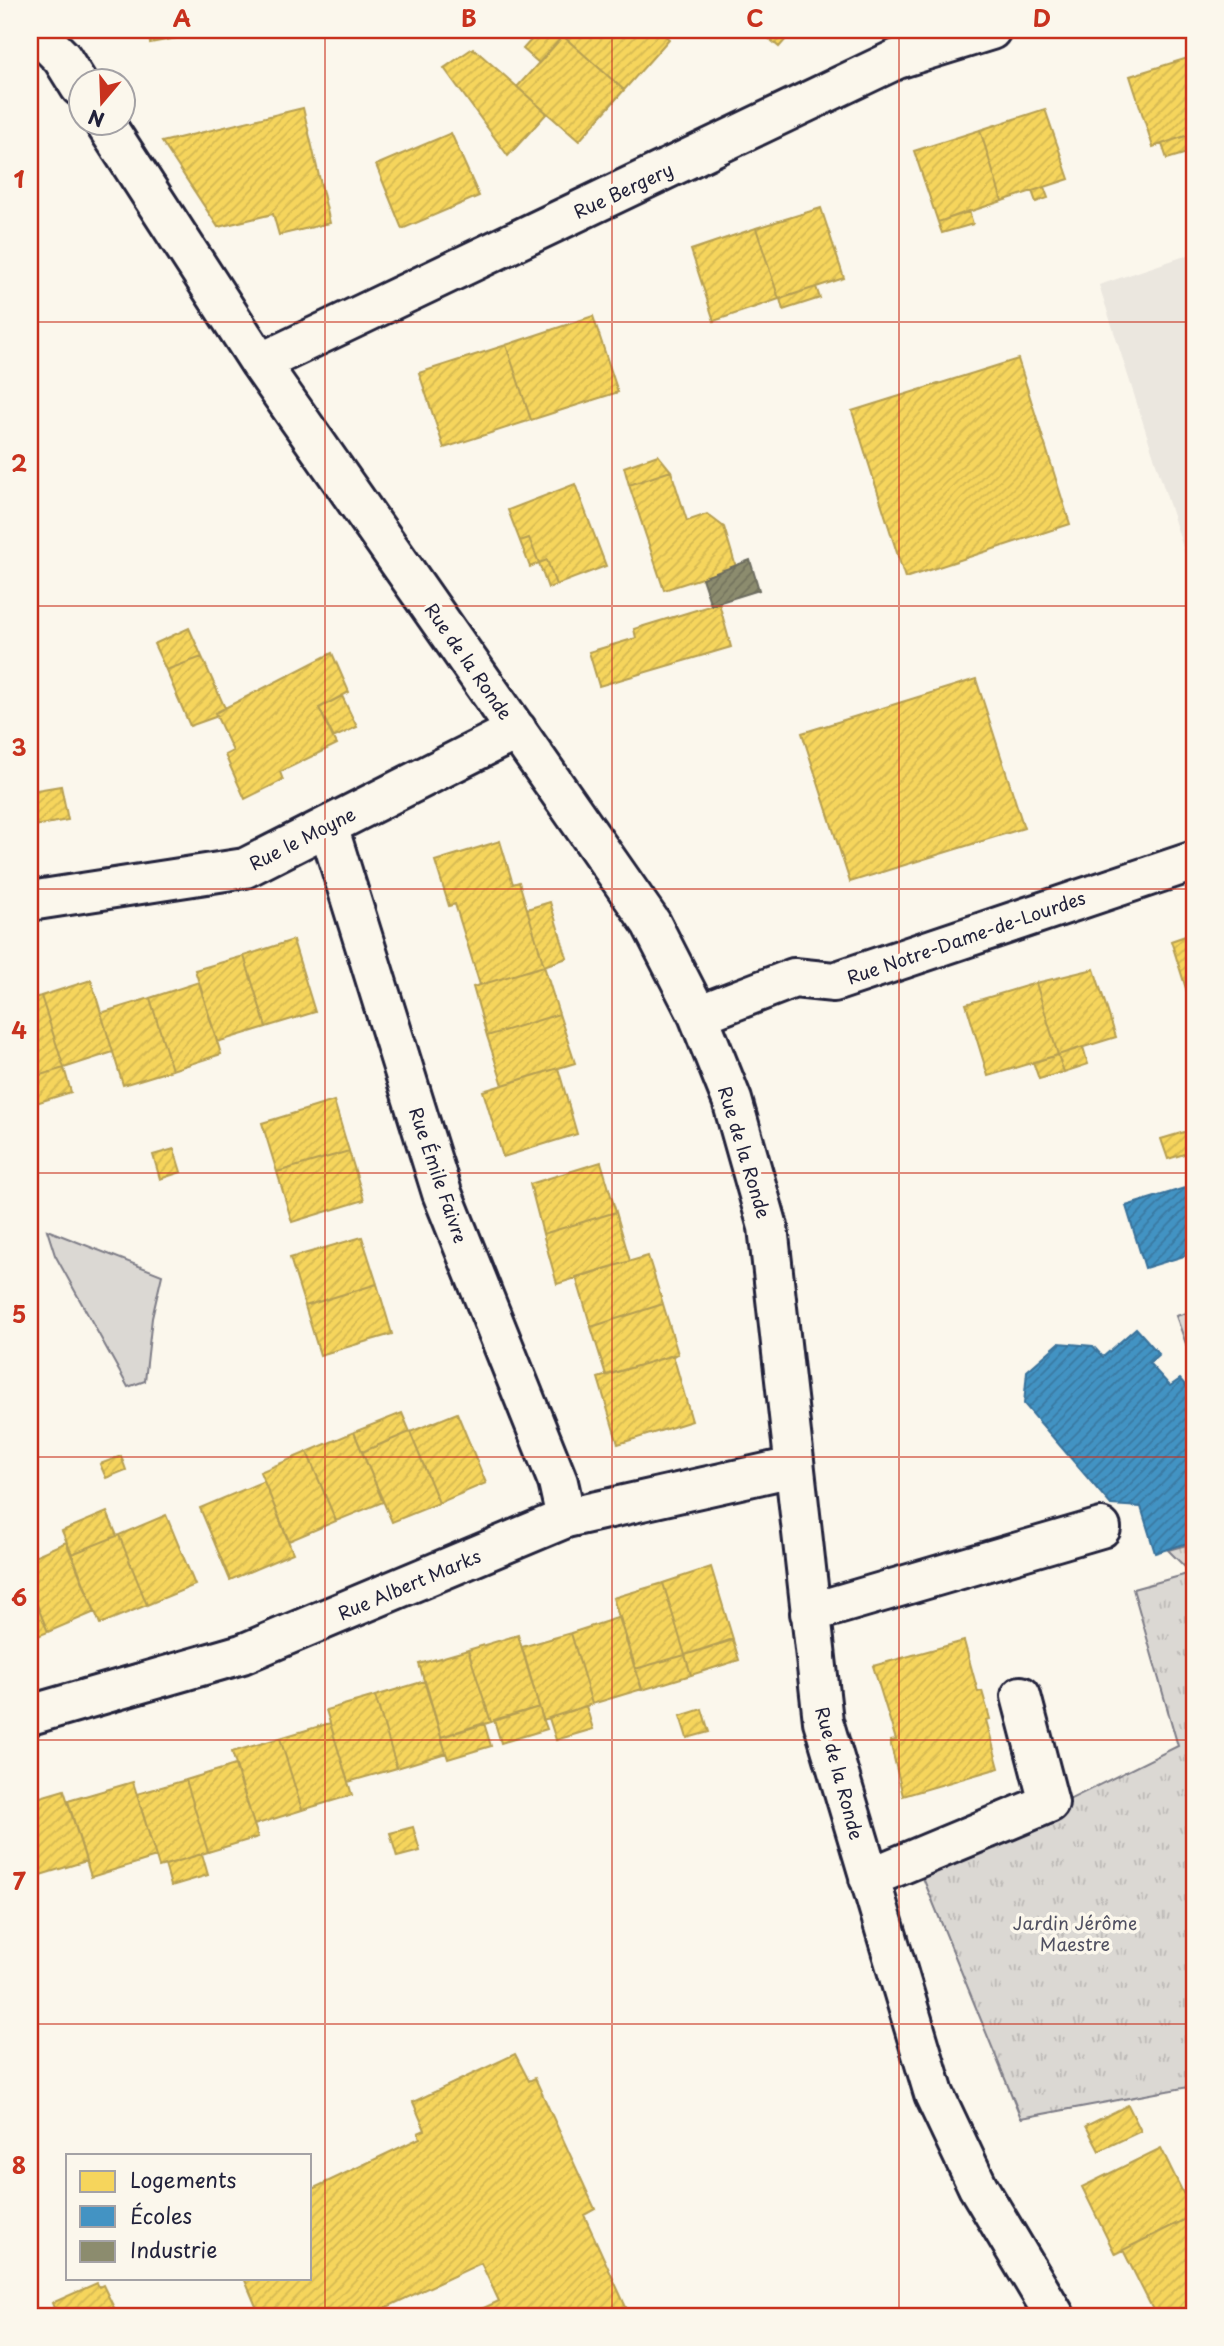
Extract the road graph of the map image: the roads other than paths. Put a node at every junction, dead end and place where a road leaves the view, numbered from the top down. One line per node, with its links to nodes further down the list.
1 (34, 30): 3 (street)
2 (990, 30): 5 (street, Rue Bergery)
3 (67, 66)
4 (113, 136): 5 (street, Rue de la Ronde)
5 (260, 363): 6 (street, Rue de la Ronde)
6 (517, 730): 7 (street, Rue le Moyne); 10 (street, Rue de la Ronde)
7 (328, 826): 9 (street, Rue le Moyne); 12 (street, Rue Émile Faivre)
8 (1194, 861): 10 (street, Rue Notre-Dame-de-Lourdes)
9 (30, 901)
10 (698, 1016): 11 (street, Rue de la Ronde)
11 (793, 1467): 12 (street, Rue Albert Marks); 14 (street, Rue de la Ronde)
12 (566, 1518): 16 (street, Rue Albert Marks)
13 (1101, 1528): 14 (street)
14 (810, 1613): 17 (street, Rue de la Ronde)
15 (1021, 1696): 17 (street)
16 (30, 1715)
17 (869, 1878): 18 (street, Rue de la Ronde)
18 (1055, 2316)

